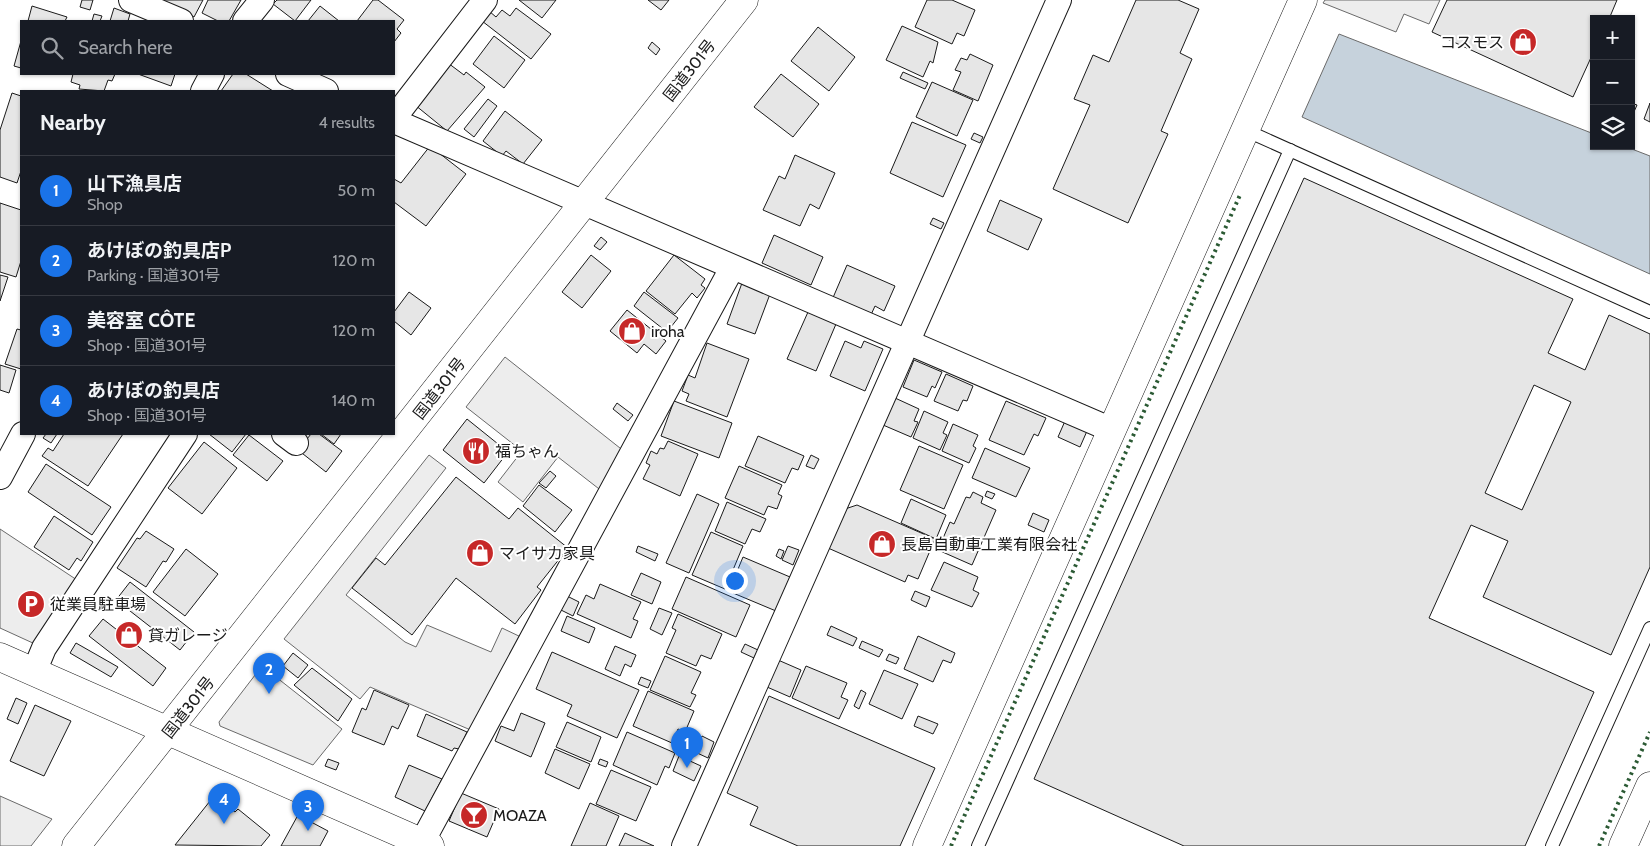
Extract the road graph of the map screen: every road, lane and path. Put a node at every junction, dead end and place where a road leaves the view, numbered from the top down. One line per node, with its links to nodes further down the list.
1 (262, 0): 8 (street)
2 (485, 0): 13 (street)
3 (744, 0): 17 (main road, 国道301号)
4 (1059, 0): 20 (street)
5 (1303, 0): 15 (main road)
6 (137, 1): 7 (street)
7 (179, 20)
8 (246, 20)
9 (211, 75): 11 (street)
10 (290, 75): 12 (street)
11 (204, 90)
12 (324, 90)
13 (395, 119)
14 (395, 120): 17 (street)
15 (1245, 130): 16 (lane); 21 (main road)
16 (1290, 150): 19 (lane); 34 (lane)
17 (584, 204): 18 (street); 28 (main road, 国道301号)
18 (732, 268): 20 (street); 30 (street)
19 (1650, 312)
20 (907, 342): 21 (street); 32 (street)
21 (1112, 430): 33 (main road)
22 (22, 435): 24 (street)
23 (184, 435): 27 (street)
24 (0, 477)
25 (1650, 628): 35 (lane)
26 (0, 657): 27 (main road)
27 (34, 672): 28 (main road)
28 (168, 732): 30 (main road); 31 (main road, 国道301号)
29 (1650, 786): 36 (main road)
30 (424, 845)
31 (76, 846)
32 (684, 846)
33 (927, 846)
34 (978, 846)
35 (1552, 846)
36 (1624, 846)

